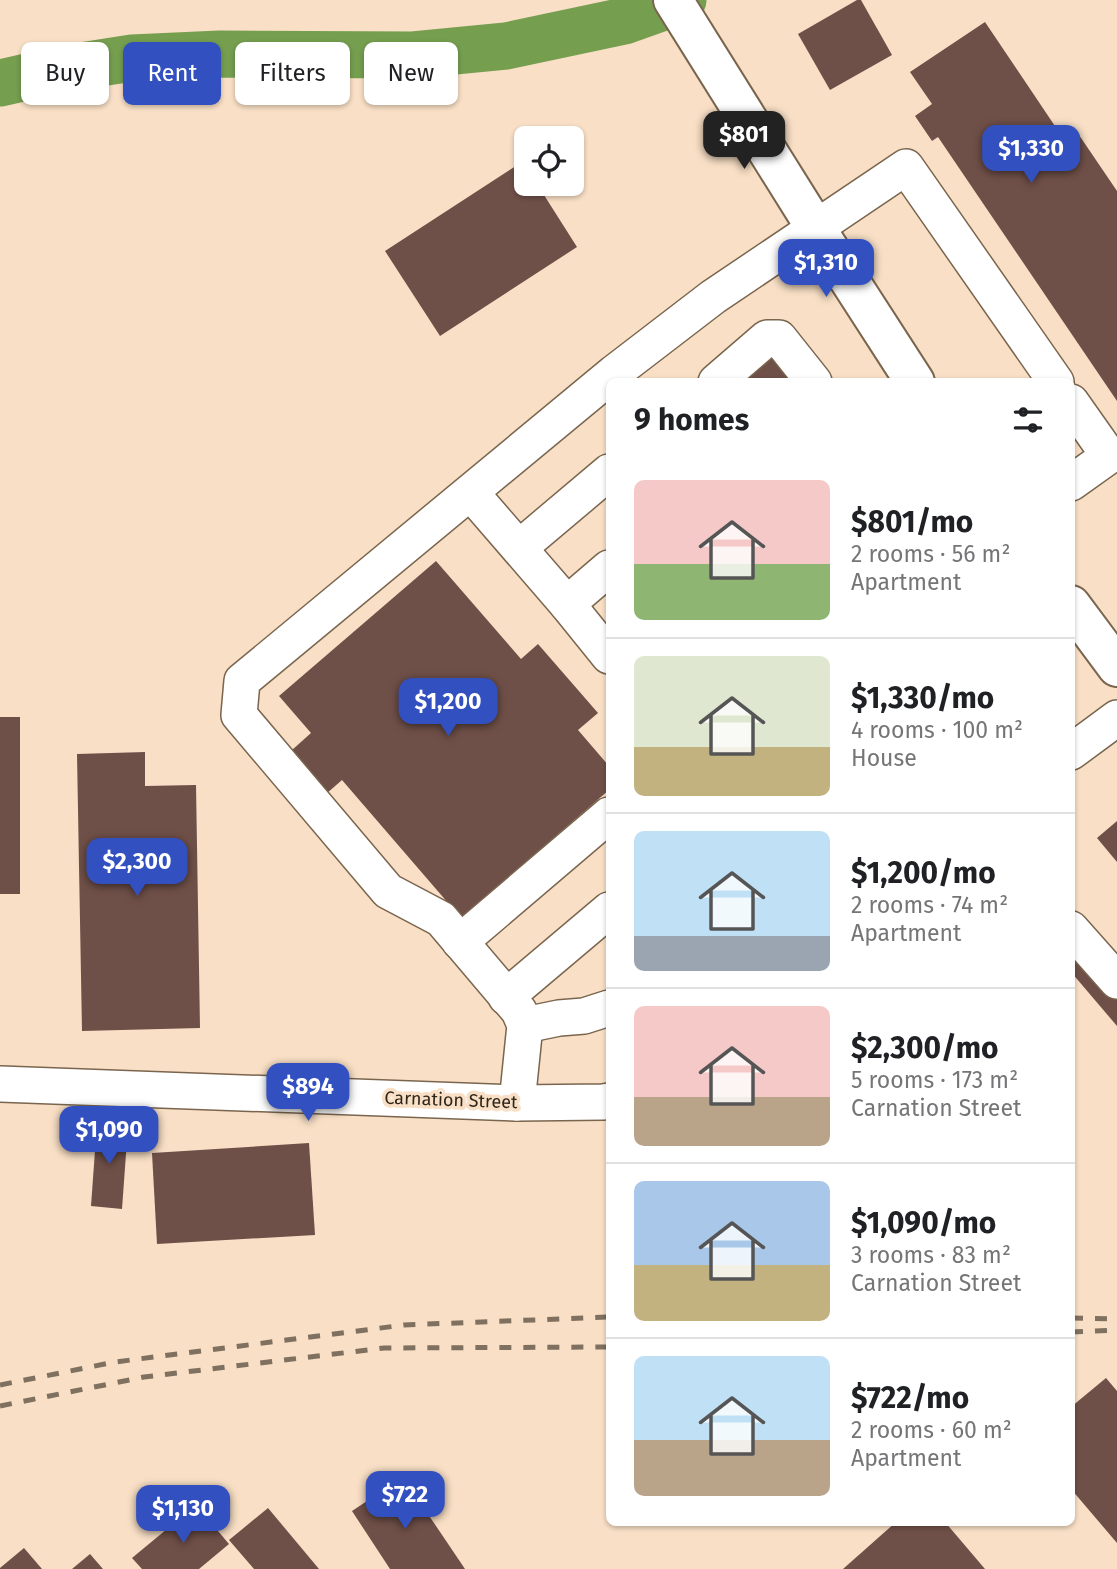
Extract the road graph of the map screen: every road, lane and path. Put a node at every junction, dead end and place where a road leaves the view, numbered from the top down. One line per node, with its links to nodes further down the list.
1 (673, 0): 2 (main road)
2 (815, 227): 3 (street); 6 (main road); 7 (street)
3 (618, 377)
4 (721, 378): 5 (street)
5 (811, 378)
6 (912, 378)
7 (1053, 378)
8 (606, 386): 12 (street)
9 (1075, 408): 11 (street)
10 (606, 475): 13 (street)
11 (1075, 480)
12 (471, 493): 13 (street); 24 (street)
13 (519, 548): 15 (street)
14 (606, 571): 15 (street)
15 (567, 604): 17 (street)
16 (1075, 610): 18 (main road)
17 (606, 652)
18 (1117, 667)
19 (1117, 718): 20 (street)
20 (1075, 749)
21 (606, 819): 24 (street)
22 (606, 913): 27 (street)
23 (1075, 934): 25 (street)
24 (460, 942): 27 (street)
25 (1117, 981)
26 (606, 1009): 27 (street)
27 (516, 1011): 30 (street)
28 (0, 1084): 30 (street, Carnation Street)
29 (606, 1102): 30 (street, Carnation Street)
30 (517, 1103)

